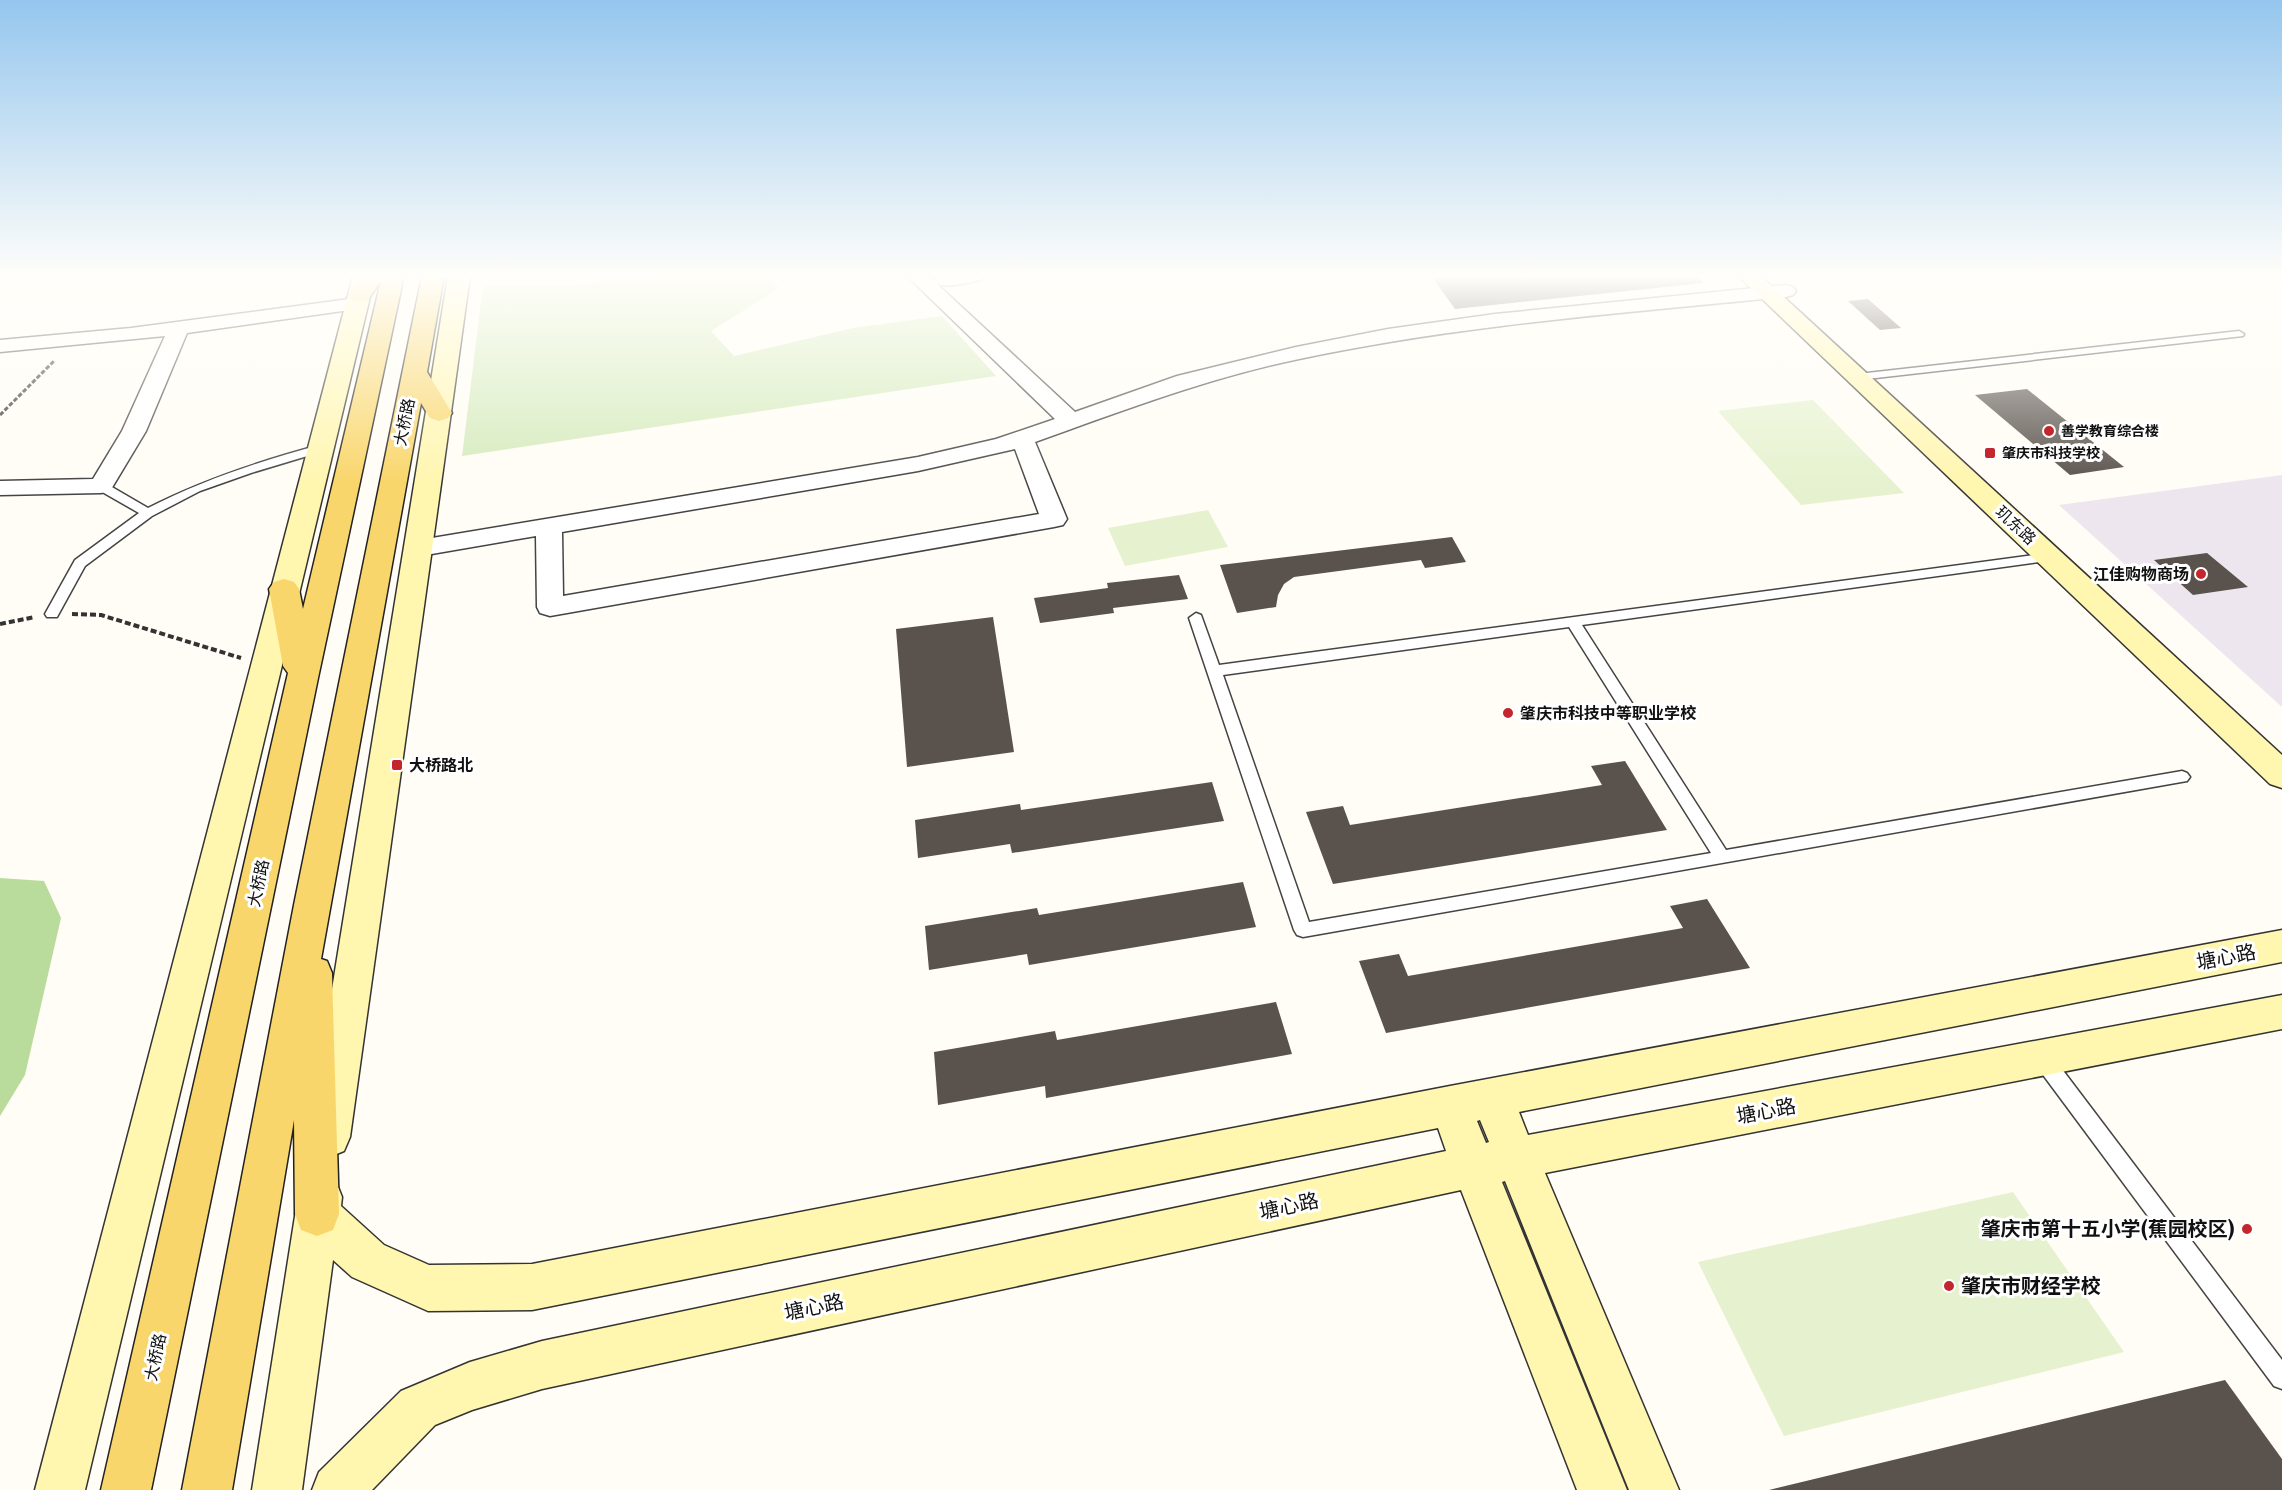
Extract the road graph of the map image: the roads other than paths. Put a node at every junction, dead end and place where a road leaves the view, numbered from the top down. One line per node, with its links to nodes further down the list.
1 (171, 346): 17 (street)
2 (348, 346): 16 (main road)
3 (377, 346): 28 (main road, 大桥路)
4 (419, 346): 11 (main road, 大桥路)
5 (448, 346): 13 (main road)
6 (997, 346): 14 (street)
7 (1009, 346): 14 (street)
8 (1334, 346): 14 (street)
9 (1835, 346): 12 (main road, 玑东路)
10 (2138, 346): 12 (lane)
11 (414, 371): 13 (main road); 33 (main road, 大桥路)
12 (1868, 376): 22 (main road, 玑东路); 29 (main road, 玑东路)
13 (438, 413): 21 (main road)
14 (1082, 419): 15 (street)
15 (1022, 438): 20 (street); 20 (street)
16 (320, 449): 19 (lane); 23 (main road)
17 (101, 486): 18 (street); 19 (lane)
18 (0, 488)
19 (148, 513): 24 (lane)
20 (549, 526): 21 (street)
21 (420, 548): 39 (main road)
22 (2049, 556): 26 (lane); 30 (main road, 玑东路)
23 (284, 589): 28 (main road); 41 (main road)
24 (51, 614)
25 (1196, 618): 27 (lane)
26 (1573, 621): 27 (lane); 32 (lane)
27 (1215, 671): 32 (lane)
28 (302, 678): 42 (main road, 大桥路)
29 (2282, 745)
30 (2282, 775)
31 (2182, 777): 32 (lane)
32 (1722, 857)
33 (312, 905): 39 (main road); 43 (main road, 大桥路)
34 (2282, 946): 37 (main road, 塘心路)
35 (2282, 1012): 36 (main road, 塘心路)
36 (2042, 1058): 38 (main road, 塘心路); 40 (lane)
37 (1471, 1102): 38 (main road); 39 (main road, 塘心路)
38 (1496, 1163): 45 (main road, 塘心路); 46 (main road); 47 (main road)
39 (317, 1214): 44 (main road)
40 (2282, 1378)
41 (60, 1490)
42 (126, 1490)
43 (207, 1490)
44 (277, 1490)
45 (337, 1490)
46 (1602, 1490)
47 (1654, 1490)

